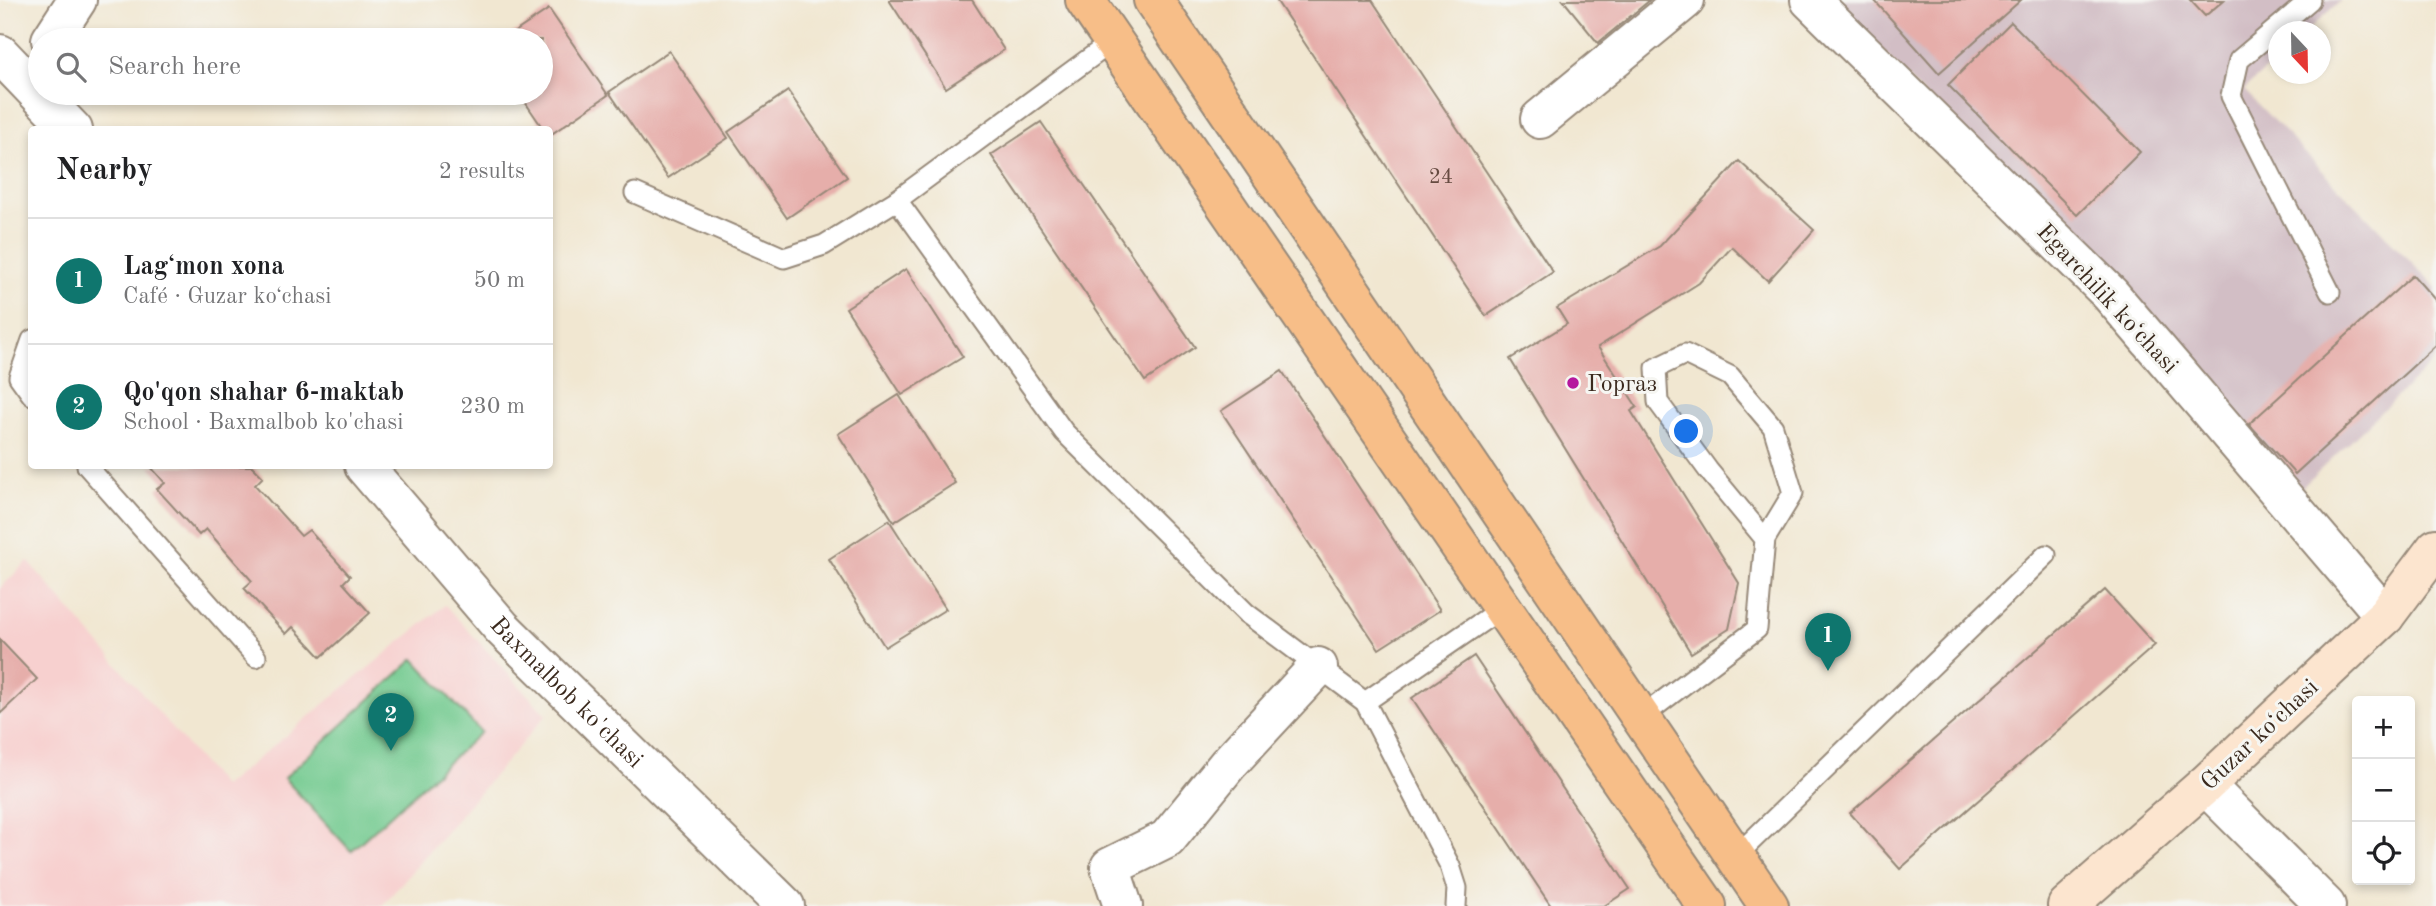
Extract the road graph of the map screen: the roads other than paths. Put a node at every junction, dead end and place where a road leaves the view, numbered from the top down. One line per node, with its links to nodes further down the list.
1 (77, 0): 7 (street)
2 (1085, 0): 8 (main road)
3 (1153, 0): 27 (main road)
4 (1685, 0): 10 (street)
5 (1810, 0): 23 (street, Egarchilik koʻchasi)
6 (2310, 0): 14 (lane)
7 (59, 28)
8 (1113, 41): 13 (lane); 22 (main road)
9 (54, 105): 11 (street)
10 (1540, 119)
11 (70, 126)
12 (635, 193): 13 (lane)
13 (897, 200): 25 (lane)
14 (2330, 292)
15 (28, 351): 16 (lane)
16 (28, 389)
17 (90, 469): 24 (lane)
18 (367, 469): 30 (street, Baxmalbob ko'chasi)
19 (1765, 538): 19 (lane); 27 (lane)
20 (2436, 548): 23 (main road, Guzar koʻchasi)
21 (2046, 555): 29 (lane)
22 (1503, 608): 26 (lane); 33 (main road)
23 (2385, 616): 28 (main road, Guzar koʻchasi)
24 (256, 657)
25 (1318, 667): 26 (lane); 31 (street)
26 (1365, 702): 32 (lane)
27 (1640, 718): 29 (main road)
28 (2205, 785): 35 (main road, Guzar koʻchasi); 36 (street)
29 (1736, 856): 34 (main road)
30 (785, 906)
31 (1123, 906)
32 (1456, 906)
33 (1707, 906)
34 (1769, 906)
35 (2067, 906)
36 (2326, 906)

